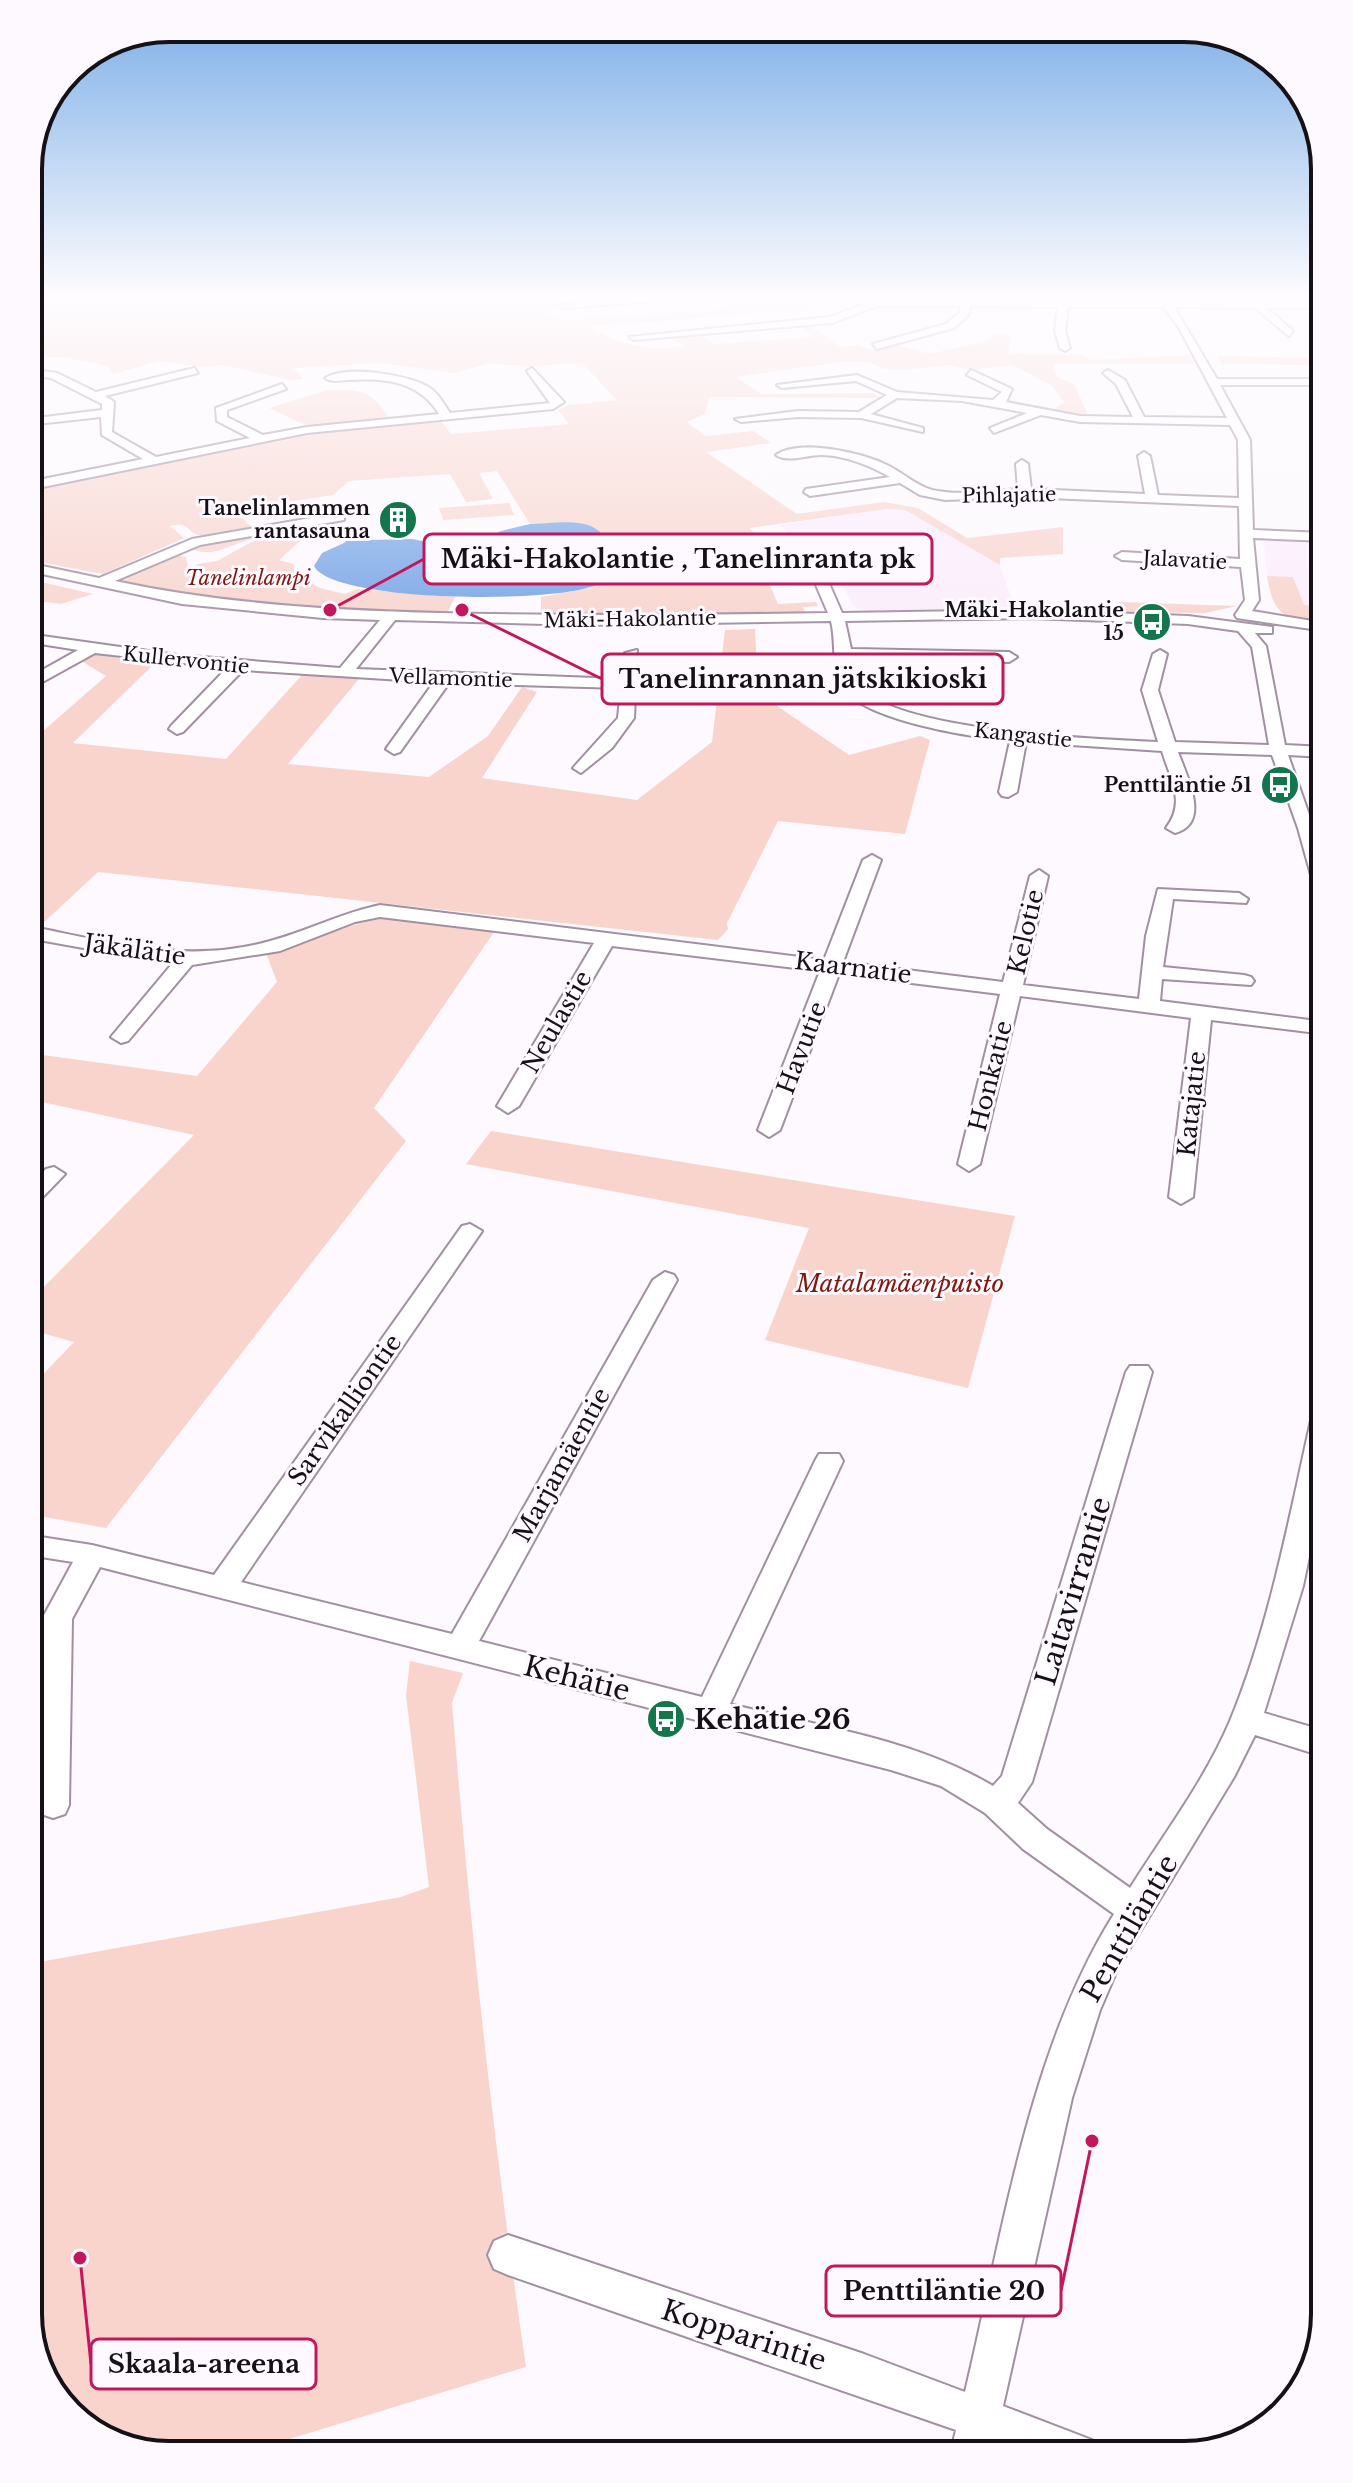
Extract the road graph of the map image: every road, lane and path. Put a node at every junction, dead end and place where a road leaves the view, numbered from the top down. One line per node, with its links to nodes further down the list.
1 (106, 413): 21 (street)
2 (98, 414): 13 (street)
3 (221, 414): 18 (street)
4 (445, 414): 11 (street)
5 (477, 414): 11 (street)
6 (1035, 414): 17 (street)
7 (1051, 414): 14 (street)
8 (1137, 414): 14 (street)
9 (1233, 414): 15 (street)
10 (861, 415): 12 (street); 16 (street)
11 (447, 417): 18 (street)
12 (741, 419)
13 (42, 420)
14 (1140, 420): 15 (street)
15 (1237, 422): 28 (street)
16 (919, 430)
17 (994, 430)
18 (259, 438): 21 (street)
19 (782, 455): 23 (street, Pihlajatie)
20 (1144, 456): 27 (street)
21 (153, 460): 24 (street)
22 (1022, 464): 26 (street)
23 (902, 479): 25 (street); 26 (street, Pihlajatie)
24 (42, 482)
25 (810, 492)
26 (1025, 493): 27 (street, Pihlajatie)
27 (1152, 498): 28 (street, Pihlajatie)
28 (1245, 502): 30 (street)
29 (339, 517): 36 (street)
30 (1246, 534): 31 (street); 33 (street)
31 (1311, 536)
32 (1122, 556): 33 (street, Jalavatie)
33 (1247, 563): 37 (street)
34 (851, 565): 38 (street, Kangastie)
35 (42, 570): 36 (street, Mäki-Hakolantie)
36 (99, 583): 39 (street, Mäki-Hakolantie)
37 (1252, 600): 40 (street); 42 (street)
38 (838, 616): 39 (street, Mäki-Hakolantie); 40 (street, Mäki-Hakolantie); 46 (street, Kangastie)
39 (390, 617): 50 (street, Vellamontie)
40 (1238, 622): 42 (street); 42 (street, Mäki-Hakolantie)
41 (1311, 627): 42 (street)
42 (1267, 629): 58 (street)
43 (42, 640): 44 (street, Kullervontie)
44 (91, 649): 49 (street, Kullervontie); 51 (street)
45 (632, 653): 53 (street)
46 (845, 653): 48 (street); 55 (street, Kangastie)
47 (1160, 654): 56 (street)
48 (1009, 657)
49 (238, 666): 50 (street, Kullervontie); 54 (street)
50 (345, 672): 52 (street, Vellamontie)
51 (42, 677)
52 (444, 679): 53 (street, Vellamontie); 57 (street)
53 (627, 684): 60 (street)
54 (177, 729)
55 (1019, 736): 56 (street, Kangastie); 61 (street)
56 (1168, 745): 58 (street, Kangastie); 63 (street)
57 (394, 749)
58 (1278, 750): 59 (street, Kangastie); 62 (street)
59 (1311, 751)
60 (581, 768)
61 (1008, 792)
62 (1311, 818)
63 (1175, 828)
64 (872, 860): 71 (street, Havutie)
65 (1039, 876): 74 (street, Kelotie)
66 (1239, 899): 72 (street)
67 (380, 911): 69 (street, Kaarnatie); 70 (street, Jäkälätie)
68 (42, 934): 70 (street, Jäkälätie)
69 (606, 939): 71 (street, Kaarnatie); 79 (street, Neulastie)
70 (186, 960): 78 (street)
71 (834, 966): 74 (street, Kaarnatie); 80 (street, Havutie)
72 (1154, 972): 73 (street); 75 (street)
73 (1244, 981)
74 (1013, 988): 75 (street, Kaarnatie); 81 (street, Honkatie)
75 (1149, 1005): 76 (street, Kaarnatie)
76 (1202, 1012): 77 (street, Kaarnatie); 84 (street, Katajatie)
77 (1311, 1026)
78 (121, 1037)
79 (508, 1106)
80 (769, 1130)
81 (969, 1164)
82 (54, 1174): 83 (street)
83 (42, 1186)
84 (1181, 1197)
85 (470, 1231): 92 (street, Sarvikalliontie)
86 (665, 1280): 93 (street, Marjamäentie)
87 (1139, 1372): 97 (street, Laitavirrantie)
88 (829, 1461): 94 (street)
89 (1311, 1480): 95 (street, Penttiläntie)
90 (42, 1547): 91 (street, Kehätie)
91 (92, 1555): 92 (street, Kehätie); 98 (street)
92 (221, 1588): 93 (street, Kehätie)
93 (459, 1649): 94 (street, Kehätie)
94 (711, 1711): 97 (street, Kehätie)
95 (1246, 1720): 96 (street); 99 (street, Penttiläntie)
96 (1311, 1740)
97 (997, 1804): 99 (street, Kehätie)
98 (53, 1805)
99 (1134, 1909): 101 (street, Penttiläntie)
100 (508, 2255): 101 (street, Kopparintie)
101 (976, 2436): 102 (street, Kopparintie)
102 (1003, 2441)

